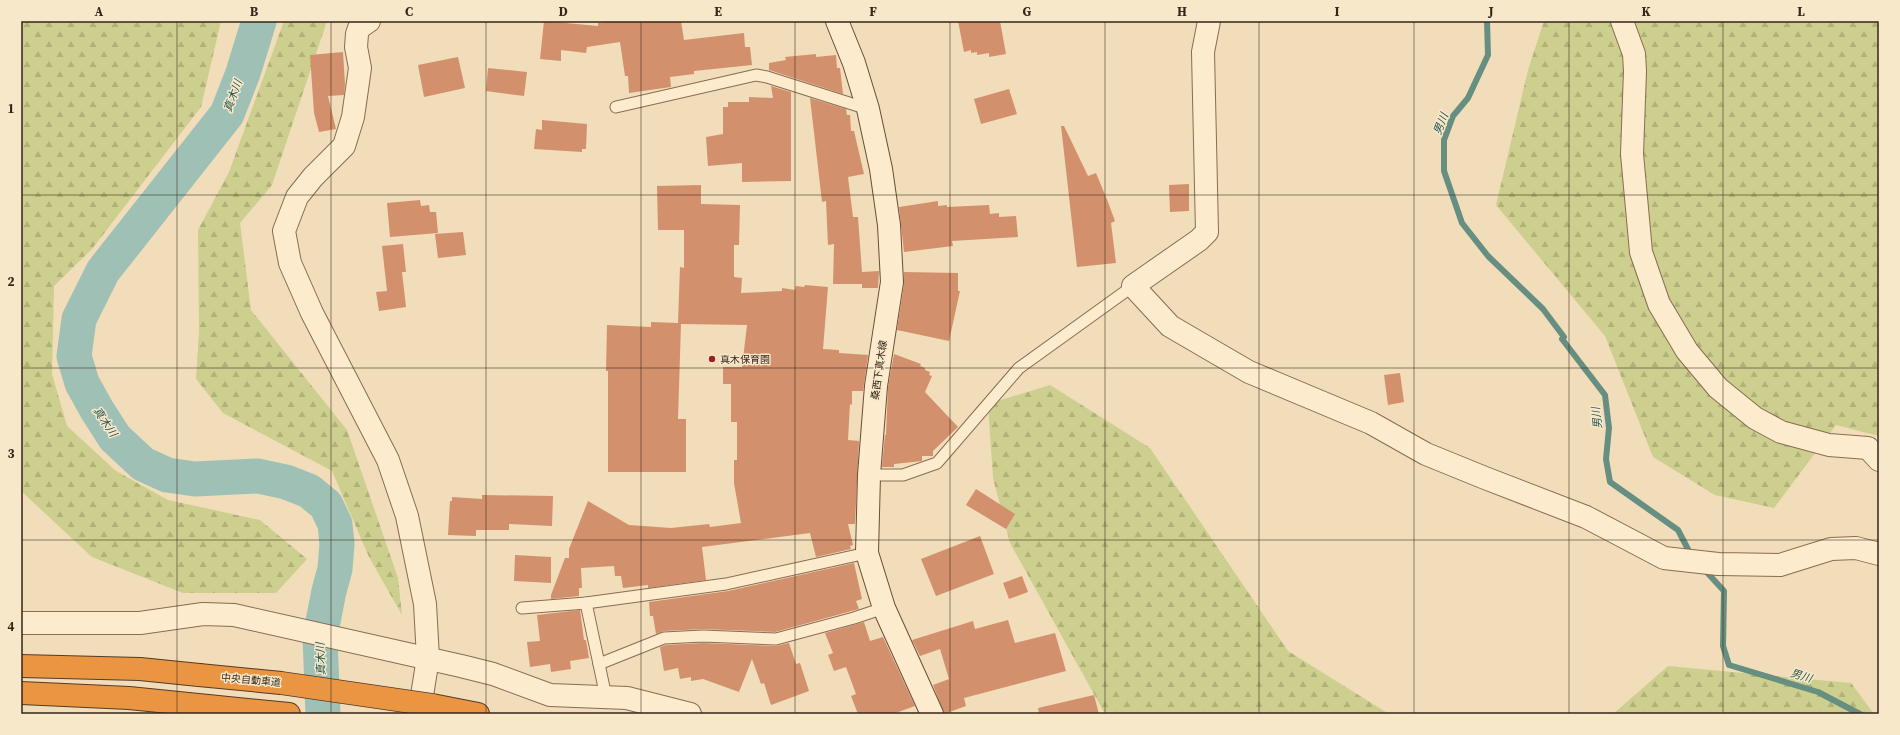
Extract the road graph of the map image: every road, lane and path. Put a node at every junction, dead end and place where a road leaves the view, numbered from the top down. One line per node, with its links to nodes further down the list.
1 (369, 21): 16 (street)
2 (837, 21): 6 (street, 桑西下真木線)
3 (1209, 21): 7 (street)
4 (1622, 21): 8 (street)
5 (616, 107): 6 (lane)
6 (868, 109): 9 (street, 桑西下真木線)
7 (1133, 286): 9 (lane); 11 (street)
8 (1879, 460)
9 (869, 475): 10 (street, 桑西下真木線)
10 (867, 553): 12 (lane); 14 (street, 桑西下真木線)
11 (1879, 554)
12 (586, 603): 13 (lane); 17 (lane)
13 (522, 608)
14 (884, 608): 17 (lane); 25 (street, 桑西下真木線)
15 (21, 623): 16 (street)
16 (428, 658): 20 (street); 21 (street)
17 (600, 664): 20 (lane)
18 (21, 666): 21 (highway, 中央自動車道, bridge)
19 (21, 693): 22 (highway)
20 (606, 697): 24 (street)
21 (426, 710): 23 (highway, 中央自動車道)
22 (289, 714)
23 (478, 714)
24 (690, 714)
25 (932, 714)

